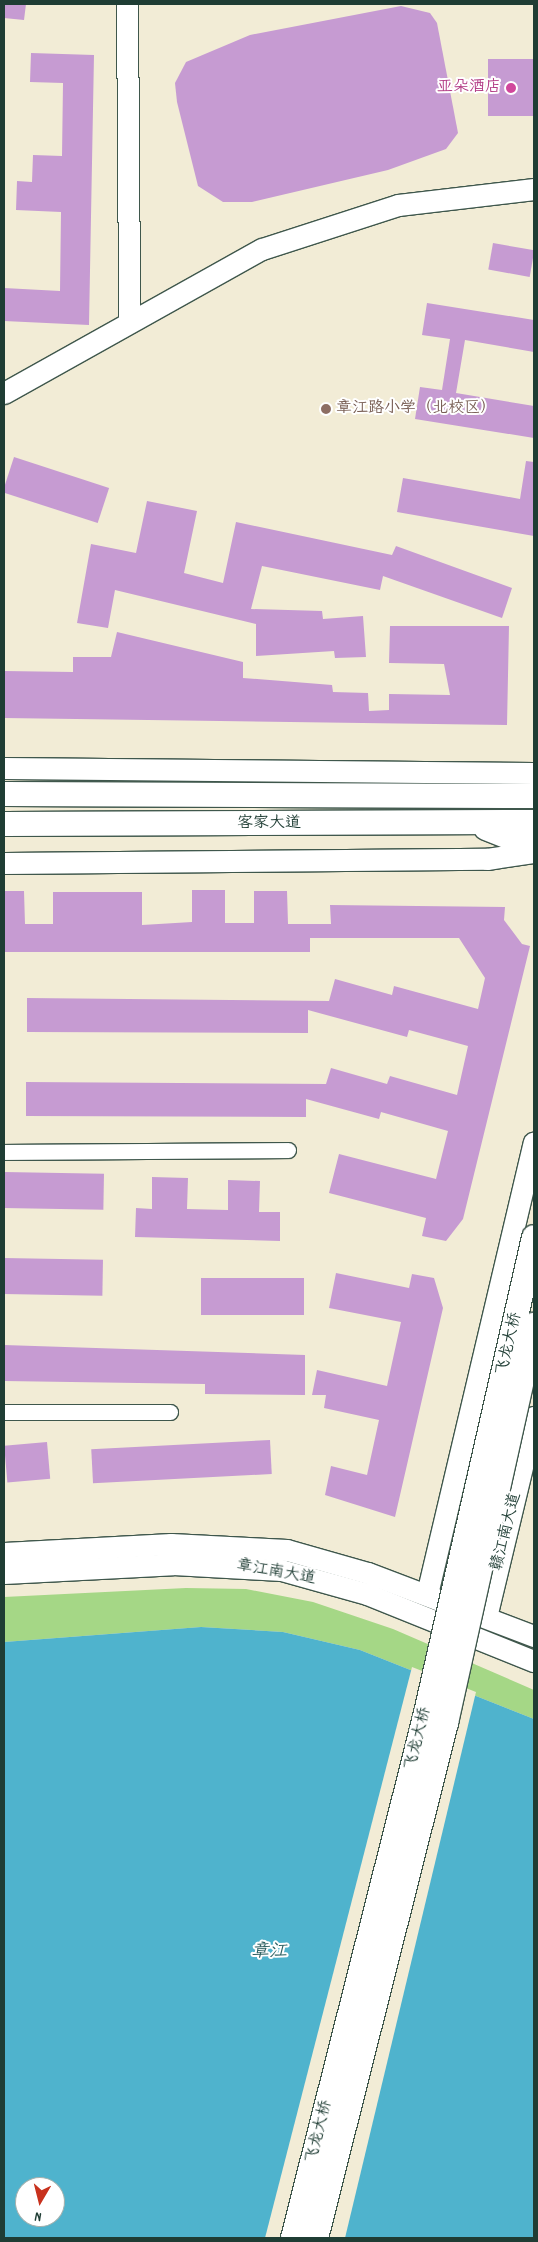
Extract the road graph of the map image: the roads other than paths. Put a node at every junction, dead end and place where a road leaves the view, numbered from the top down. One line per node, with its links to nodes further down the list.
1 (127, 4): 3 (street)
2 (534, 189): 3 (street)
3 (129, 320): 4 (street)
4 (4, 393)
5 (4, 768): 6 (street)
6 (534, 773)
7 (534, 780): 9 (main road)
8 (4, 794): 9 (main road, 客家大道)
9 (467, 796): 10 (main road, 客家大道)
10 (534, 796)
11 (534, 822): 13 (main road, 客家大道)
12 (4, 824): 13 (main road, 客家大道)
13 (440, 824): 14 (main road)
14 (534, 847)
15 (534, 852): 16 (street)
16 (4, 863)
17 (534, 1143): 27 (street)
18 (288, 1150): 19 (street)
19 (4, 1152)
20 (534, 1237): 31 (main road, 飞龙大桥, bridge)
21 (534, 1325): 32 (main road, 飞龙大桥, bridge)
22 (4, 1412): 23 (street)
23 (170, 1412)
24 (534, 1417): 28 (street, 赣江南大道)
25 (4, 1554): 27 (street, 章江南大道)
26 (4, 1573): 30 (street, 章江南大道)
27 (427, 1594): 28 (street, 章江南大道)
28 (486, 1617): 29 (street, 章江南大道)
29 (534, 1636)
30 (534, 1661)
31 (293, 2238)
32 (316, 2238)

